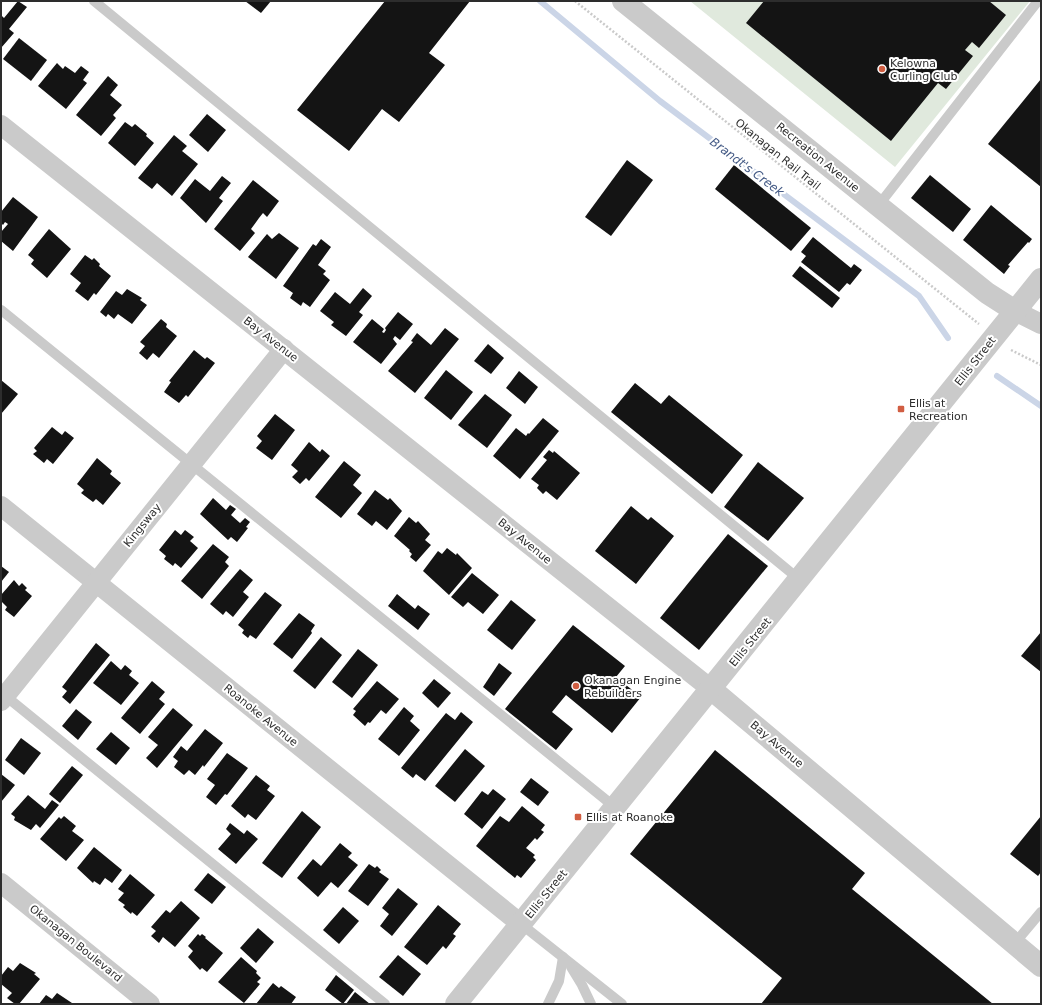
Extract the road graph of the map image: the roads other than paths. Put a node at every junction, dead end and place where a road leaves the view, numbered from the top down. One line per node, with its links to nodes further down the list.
1 (94, 1): 13 (lane)
2 (623, 1): 5 (street, Recreation Avenue)
3 (1038, 1): 5 (lane)
4 (1, 125): 10 (street, Bay Avenue)
5 (878, 206): 8 (street, Recreation Avenue)
6 (1041, 279): 8 (street, Ellis Street)
7 (1, 310): 11 (lane)
8 (1015, 311): 9 (street); 13 (street, Ellis Street)
9 (1041, 324)
10 (284, 349): 11 (street, Kingsway); 15 (street, Bay Avenue)
11 (191, 464): 14 (street, Kingsway); 17 (lane)
12 (1, 506): 14 (street, Roanoke Avenue)
13 (800, 580): 15 (street, Ellis Street)
14 (96, 582): 16 (street, Kingsway); 20 (street, Roanoke Avenue)
15 (711, 689): 17 (street, Ellis Street); 21 (street, Bay Avenue)
16 (2, 697): 25 (lane)
17 (616, 808): 20 (street, Ellis Street)
18 (1, 883): 24 (street, Okanagan Boulevard)
19 (1041, 912): 21 (lane)
20 (521, 924): 22 (lane); 26 (street, Ellis Street)
21 (1014, 944): 23 (street, Bay Avenue)
22 (563, 957): 27 (lane); 28 (lane); 29 (lane)
23 (1041, 966)
24 (150, 1004)
25 (385, 1004)
26 (456, 1004)
27 (548, 1004)
28 (591, 1004)
29 (622, 1004)

